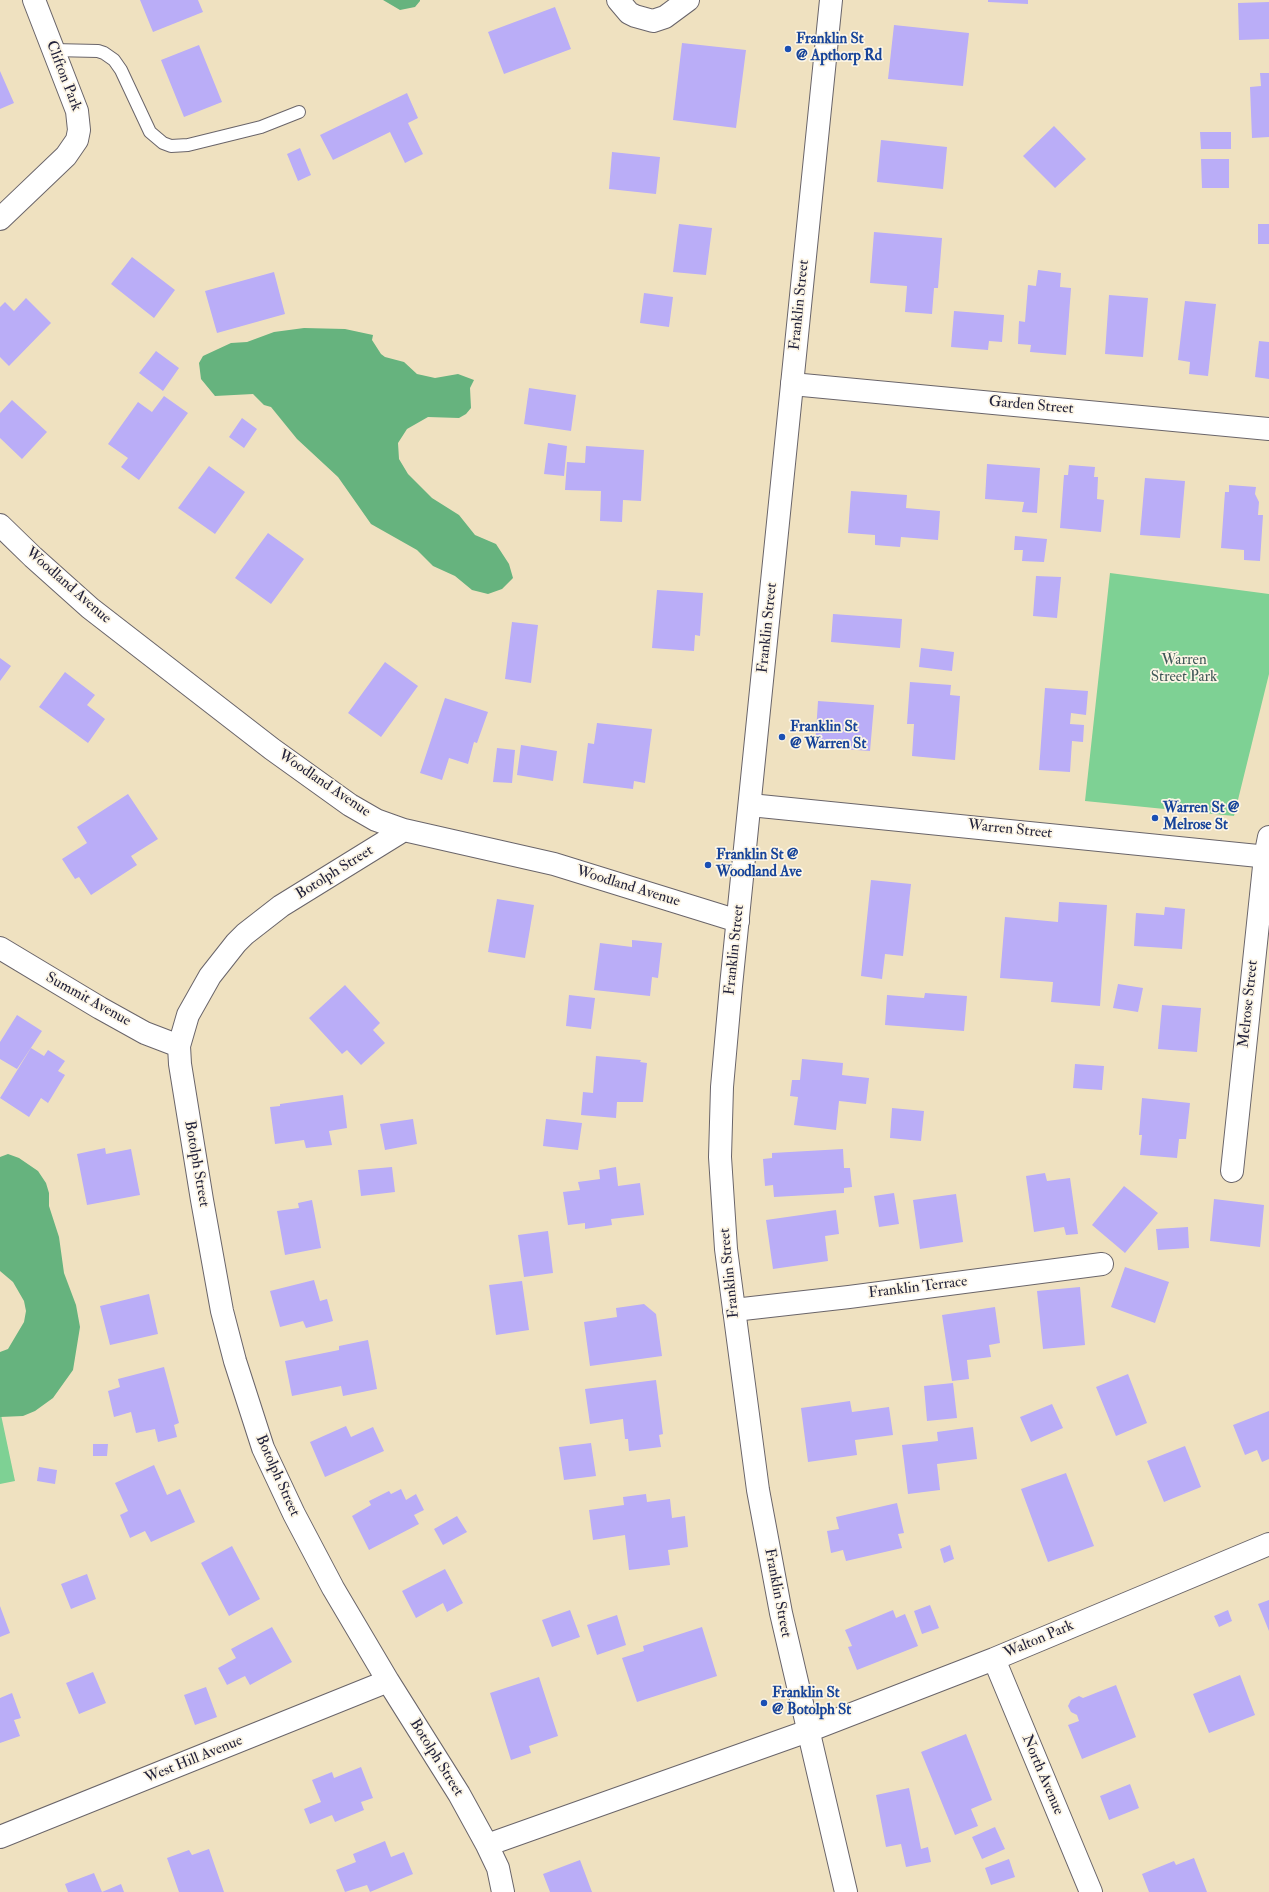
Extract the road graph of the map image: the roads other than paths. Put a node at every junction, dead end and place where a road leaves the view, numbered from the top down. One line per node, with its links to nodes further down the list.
1 (34, 0): 5 (street, Clifton Park)
2 (618, 0): 3 (street)
3 (688, 0)
4 (831, 0): 8 (street, Franklin Street)
5 (53, 50): 6 (lane); 7 (street, Clifton Park)
6 (299, 112)
7 (0, 219)
8 (792, 384): 9 (street, Garden Street); 11 (street, Franklin Street)
9 (1269, 429)
10 (0, 524): 12 (street, Woodland Avenue)
11 (750, 805): 13 (street, Warren Street); 14 (street, Franklin Street)
12 (404, 830): 14 (street, Woodland Avenue); 16 (street, Botolph Street)
13 (1268, 850): 17 (street, Melrose Street)
14 (738, 921): 19 (street, Franklin Street)
15 (0, 948): 16 (street, Summit Avenue)
16 (179, 1046): 22 (street, Botolph Street)
17 (1232, 1171)
18 (1102, 1264): 19 (street, Franklin Terrace)
19 (734, 1310): 23 (street, Franklin Street)
20 (1269, 1544): 21 (street, Walton Park)
21 (994, 1659): 23 (street, Walton Park); 28 (street, North Avenue)
22 (388, 1681): 24 (street, West Hill Avenue); 25 (street, Botolph Street)
23 (808, 1731): 25 (street); 27 (street, Franklin Street)
24 (0, 1837)
25 (487, 1845): 26 (street, Botolph Street)
26 (503, 1892)
27 (846, 1892)
28 (1091, 1892)

